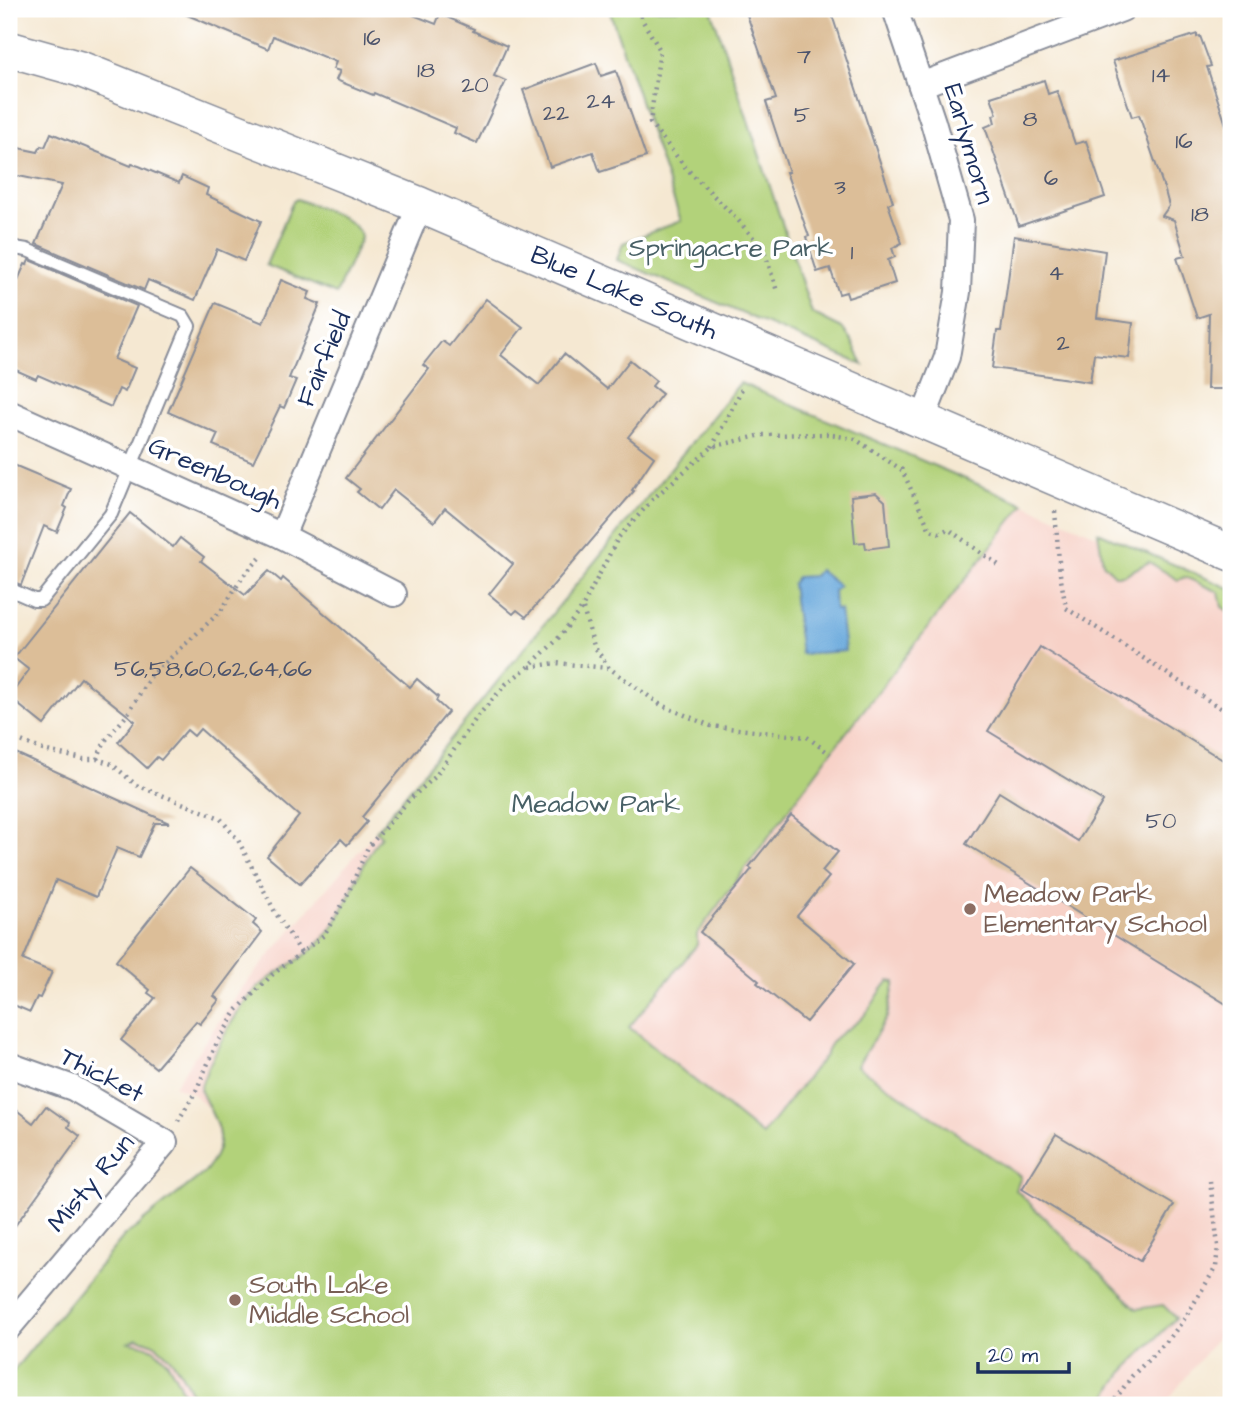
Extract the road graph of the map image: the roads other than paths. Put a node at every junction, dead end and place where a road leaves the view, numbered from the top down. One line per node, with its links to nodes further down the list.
1 (895, 9): 4 (street, Earlymorn)
2 (1122, 9): 4 (street)
3 (9, 49): 5 (street, Blue Lake South)
4 (921, 85): 8 (street, Earlymorn)
5 (420, 205): 8 (street, Blue Lake South); 10 (street, Fairfield)
6 (9, 247): 9 (lane)
7 (9, 413): 9 (street, Greenbough)
8 (922, 421): 11 (street, Blue Lake South)
9 (130, 467): 10 (street, Greenbough); 12 (lane)
10 (282, 536): 13 (street, Greenbough)
11 (1231, 553)
12 (9, 589)
13 (394, 594)
14 (9, 1065): 15 (street, Thicket)
15 (165, 1142): 16 (street, Misty Run)
16 (9, 1327)

